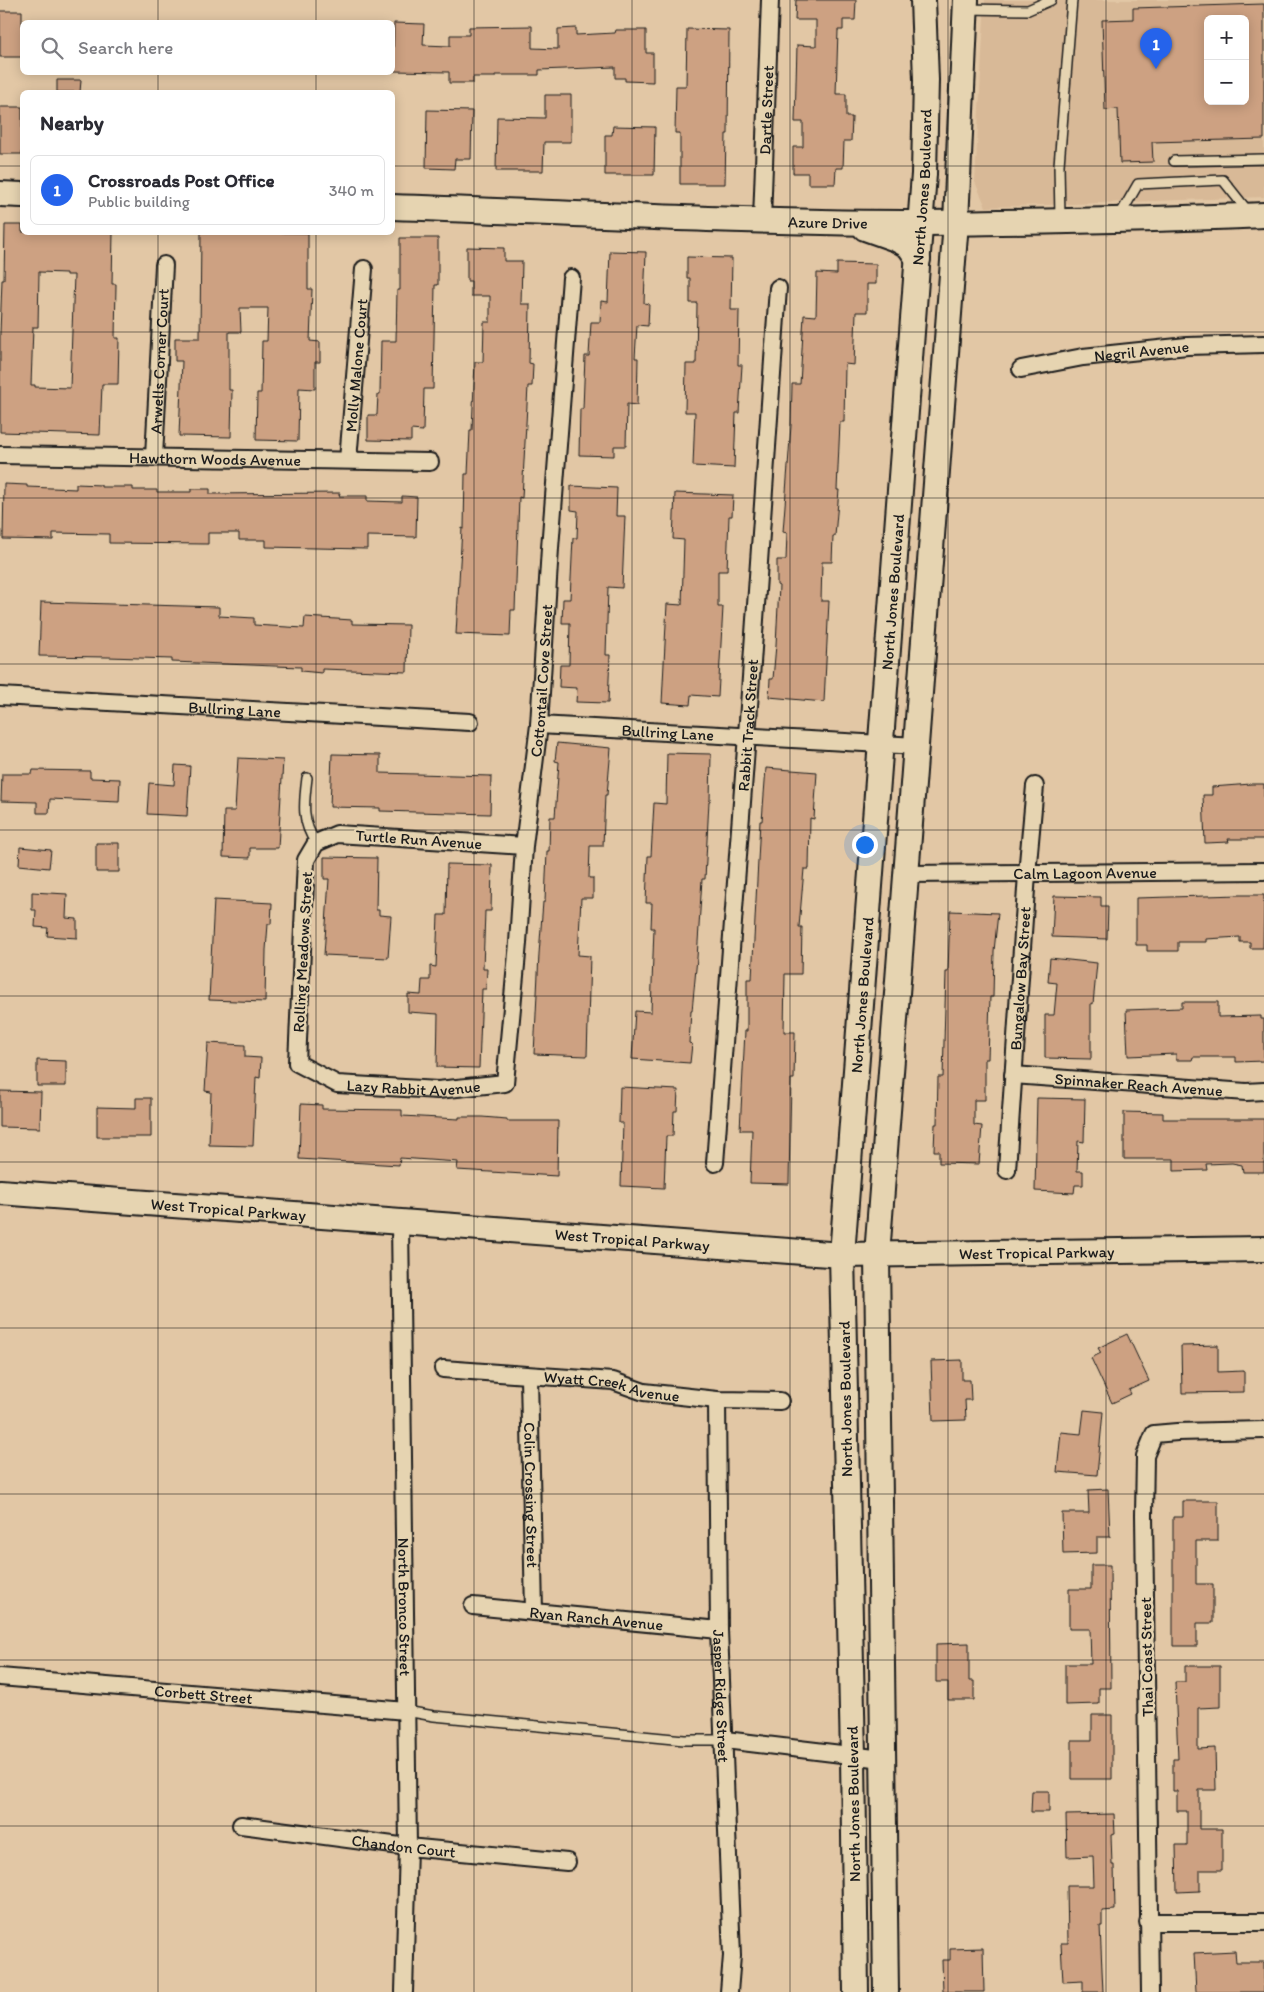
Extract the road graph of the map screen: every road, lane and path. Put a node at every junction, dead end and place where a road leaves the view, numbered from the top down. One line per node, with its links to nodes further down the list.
1 (770, 0): 13 (street, Dartle Street)
2 (923, 0): 17 (main road, North Jones Boulevard)
3 (1051, 0): 5 (lane)
4 (1072, 0): 15 (lane)
5 (966, 4): 8 (main road, North Jones Boulevard)
6 (1264, 159): 7 (lane)
7 (1174, 161)
8 (958, 177): 18 (main road, North Jones Boulevard); 19 (main road)
9 (0, 194): 10 (main road)
10 (20, 195)
11 (395, 207): 13 (main road, Azure Drive)
12 (1258, 215): 16 (main road, Azure Drive); 16 (lane)
13 (762, 220): 14 (main road, Azure Drive)
14 (847, 221): 17 (main road, Azure Drive); 20 (main road)
15 (1060, 221): 16 (main road, Azure Drive); 19 (main road, Azure Drive)
16 (1117, 221)
17 (921, 222): 18 (main road, Azure Drive); 20 (main road, North Jones Boulevard)
18 (956, 222): 19 (main road, Azure Drive); 36 (main road, North Jones Boulevard)
19 (1028, 222)
20 (918, 259): 35 (main road, North Jones Boulevard)
21 (164, 265): 28 (street, Arwells Corner Court)
22 (364, 269): 29 (street, Molly Malone Court)
23 (572, 278): 33 (street, Cottontail Cove Street)
24 (778, 288): 34 (street, Rabbit Track Street)
25 (1264, 344): 26 (street, Negril Avenue)
26 (1021, 369)
27 (0, 455): 28 (street, Hawthorn Woods Avenue)
28 (154, 458): 29 (street, Hawthorn Woods Avenue)
29 (348, 460): 30 (street, Hawthorn Woods Avenue)
30 (430, 462)
31 (0, 696): 32 (street, Bullring Lane)
32 (470, 722)
33 (539, 725): 34 (street, Bullring Lane); 40 (street, Cottontail Cove Street)
34 (747, 735): 35 (street, Bullring Lane); 48 (street, Rabbit Track Street)
35 (882, 744): 36 (street, Bullring Lane); 53 (main road, North Jones Boulevard)
36 (917, 746): 42 (main road, North Jones Boulevard)
37 (307, 778): 39 (lane)
38 (1034, 786): 43 (street, Bungalow Bay Street)
39 (316, 843): 40 (street, Turtle Run Avenue); 44 (street, Rolling Meadows Street)
40 (524, 846): 46 (street, Cottontail Cove Street)
41 (1264, 870): 43 (street, Calm Lagoon Avenue)
42 (906, 874): 43 (street, Calm Lagoon Avenue); 54 (main road, North Jones Boulevard)
43 (1027, 874): 45 (street, Bungalow Bay Street)
44 (297, 1063): 46 (street, Lazy Rabbit Avenue)
45 (1013, 1075): 47 (street, Spinnaker Reach Avenue); 49 (street, Bungalow Bay Street)
46 (505, 1083)
47 (1264, 1091)
48 (715, 1163)
49 (1007, 1170)
50 (0, 1192): 51 (main road, West Tropical Parkway)
51 (400, 1222): 53 (main road, West Tropical Parkway); 64 (street, North Bronco Street)
52 (1264, 1249): 54 (main road, West Tropical Parkway)
53 (842, 1255): 54 (main road, West Tropical Parkway); 66 (main road, North Jones Boulevard)
54 (878, 1255): 67 (main road, North Jones Boulevard)
55 (443, 1369): 56 (street, Wyatt Creek Avenue)
56 (528, 1376): 57 (street, Wyatt Creek Avenue); 61 (street, Colin Crossing Street)
57 (717, 1400): 58 (street, Wyatt Creek Avenue); 62 (street, Jasper Ridge Street)
58 (780, 1401)
59 (1264, 1430): 71 (street, Thai Coast Street)
60 (473, 1606): 61 (street, Ryan Ranch Avenue)
61 (534, 1612): 62 (street, Ryan Ranch Avenue)
62 (720, 1630): 65 (street, Jasper Ridge Street)
63 (0, 1677): 64 (street, Corbett Street)
64 (406, 1711): 65 (lane); 69 (street, North Bronco Street)
65 (725, 1740): 66 (street); 74 (street, Jasper Ridge Street)
66 (853, 1756): 67 (street); 75 (main road, North Jones Boulevard)
67 (883, 1759): 76 (main road, North Jones Boulevard)
68 (241, 1826): 69 (street, Chandon Court)
69 (408, 1847): 70 (street, Chandon Court); 73 (street, North Bronco Street)
70 (567, 1862)
71 (1148, 1922): 72 (street); 77 (street, Thai Coast Street)
72 (1264, 1922)
73 (404, 1992)
74 (729, 1992)
75 (856, 1992)
76 (886, 1992)
77 (1150, 1992)

